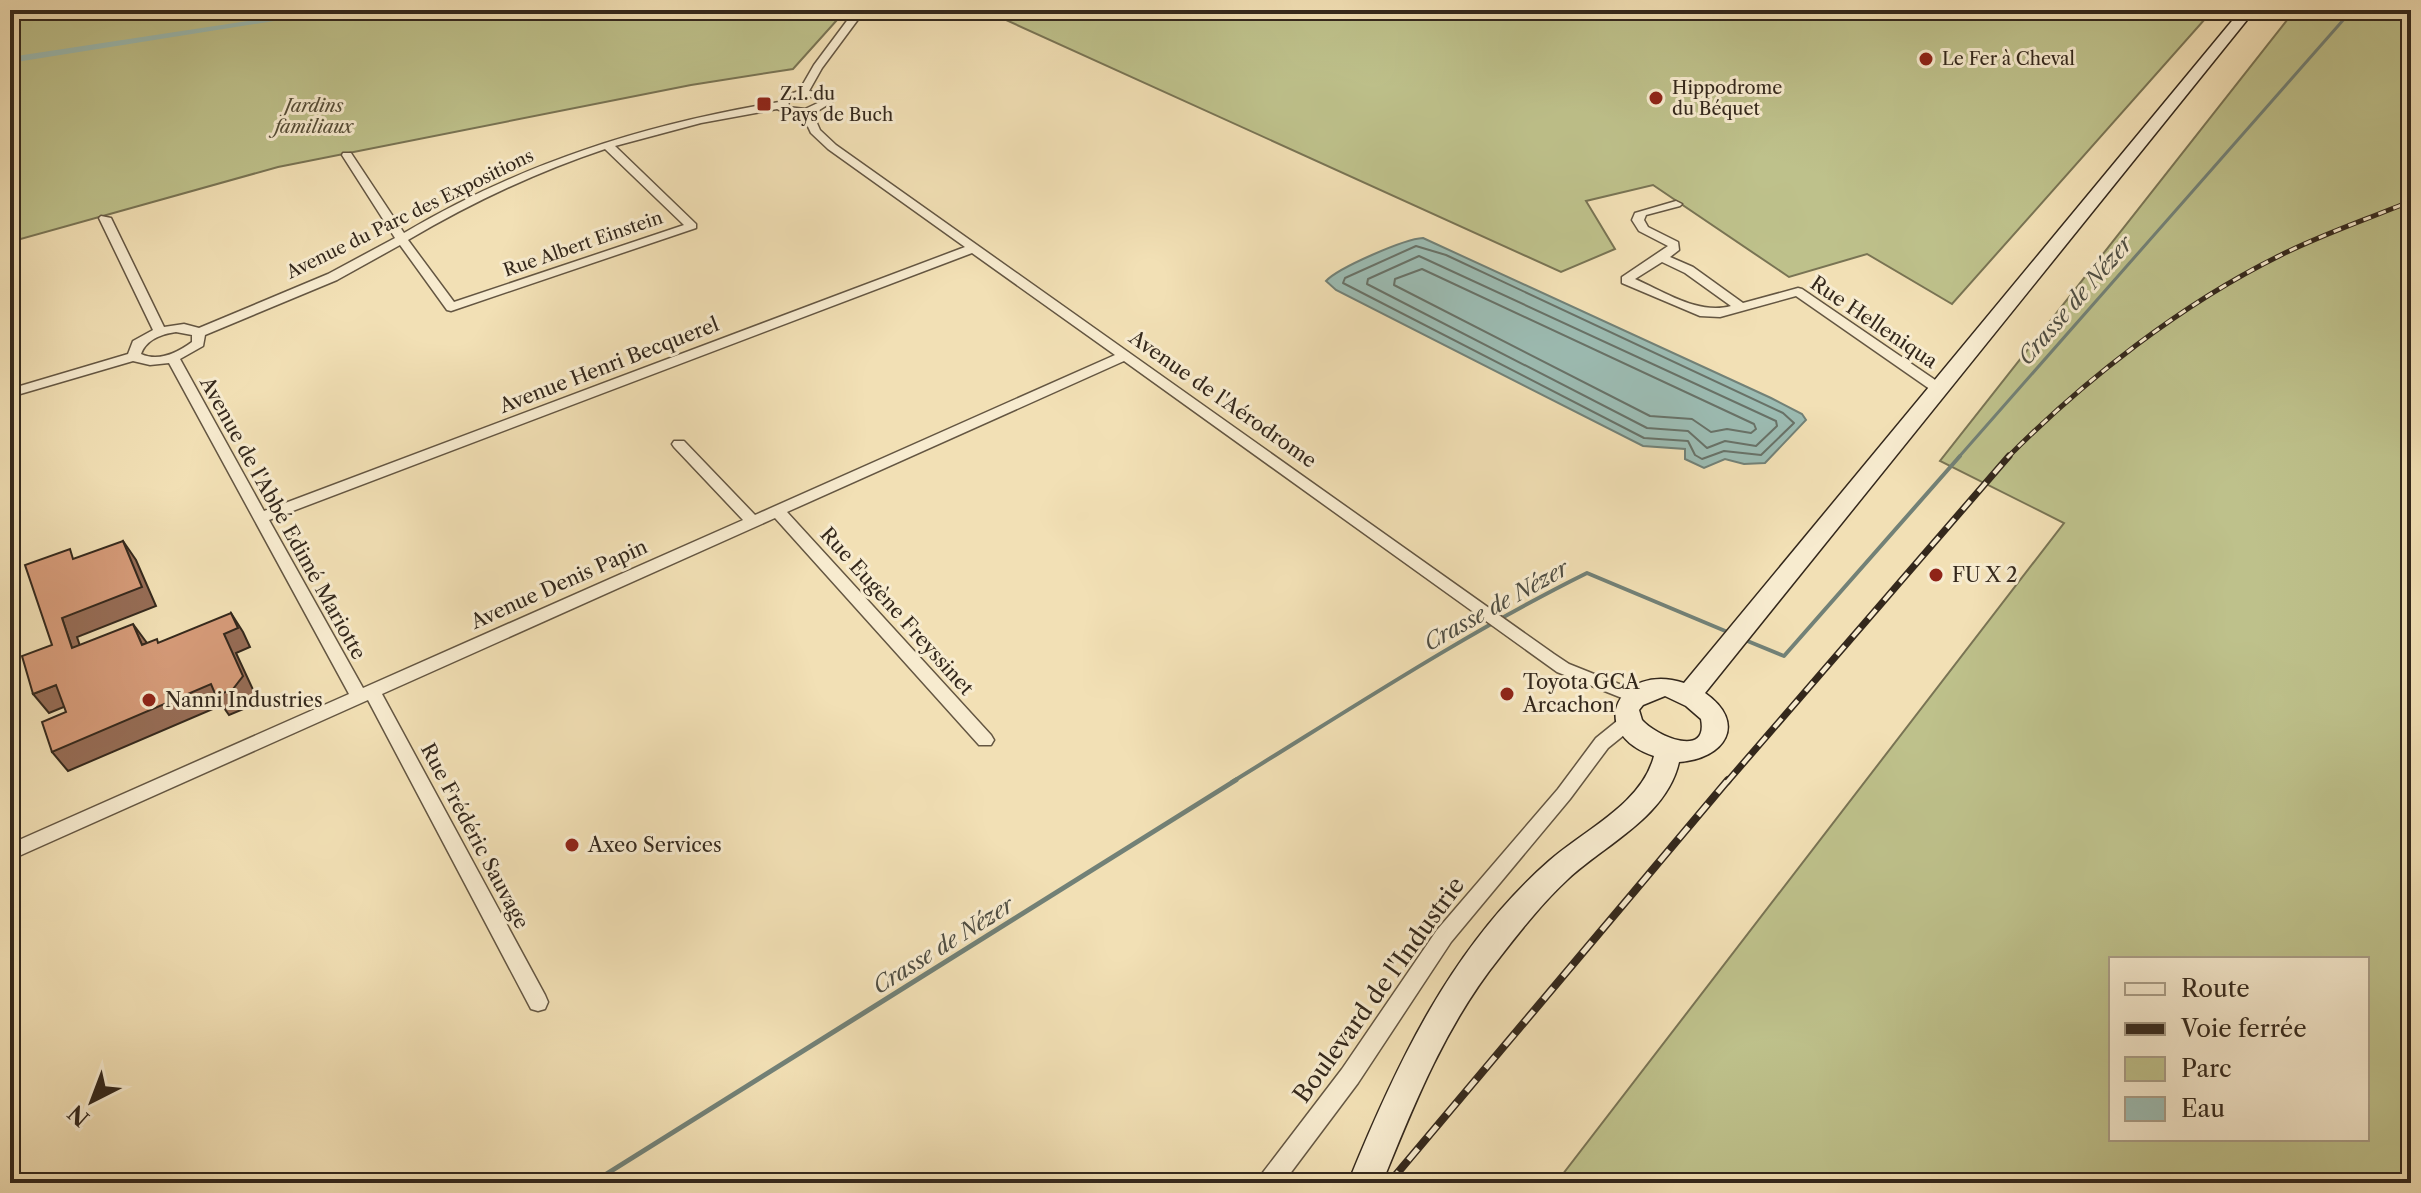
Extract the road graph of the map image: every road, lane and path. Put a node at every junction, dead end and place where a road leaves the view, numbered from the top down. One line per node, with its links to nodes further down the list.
1 (860, 10): 3 (street)
2 (2248, 10): 19 (main road)
3 (803, 93): 4 (street); 5 (street)
4 (781, 105): 5 (street); 6 (street, Avenue du Parc des Expositions)
5 (807, 112): 11 (street, Avenue de l'Aérodrome)
6 (606, 144): 10 (street, Avenue du Parc des Expositions); 10 (street, Rue Albert Einstein)
7 (347, 155): 10 (street)
8 (1676, 204): 12 (street)
9 (105, 218): 14 (street)
10 (402, 240): 15 (street, Avenue du Parc des Expositions)
11 (974, 248): 17 (street, Avenue de l'Aérodrome); 23 (street, Avenue Henri Becquerel)
12 (1662, 258): 13 (street); 13 (street, Rue Helleniqua)
13 (1740, 307): 19 (street, Rue Helleniqua)
14 (160, 332): 15 (street); 16 (street)
15 (199, 333): 18 (street)
16 (134, 356): 18 (street); 20 (street)
17 (1125, 356): 22 (street, Avenue Denis Papin); 27 (street, Avenue de l'Aérodrome)
18 (173, 358): 23 (street, Avenue de l'Abbé Edimé Mariotte)
19 (1939, 389): 26 (main road)
20 (10, 393)
21 (679, 444): 24 (street)
22 (777, 511): 24 (street, Avenue Denis Papin); 28 (street, Rue Eugène Freyssinet)
23 (259, 518): 25 (street, Avenue de l'Abbé Edimé Mariotte)
24 (753, 522): 25 (street, Avenue Denis Papin)
25 (365, 694): 30 (street, Avenue Denis Papin); 31 (street, Rue Frédéric Sauvage)
26 (1690, 694): 27 (main road); 29 (main road)
27 (1631, 709): 29 (main road); 32 (street, Boulevard de l'Industrie)
28 (985, 740)
29 (1669, 750): 33 (main road)
30 (10, 852)
31 (538, 1002)
32 (1269, 1183)
33 (1365, 1183)

